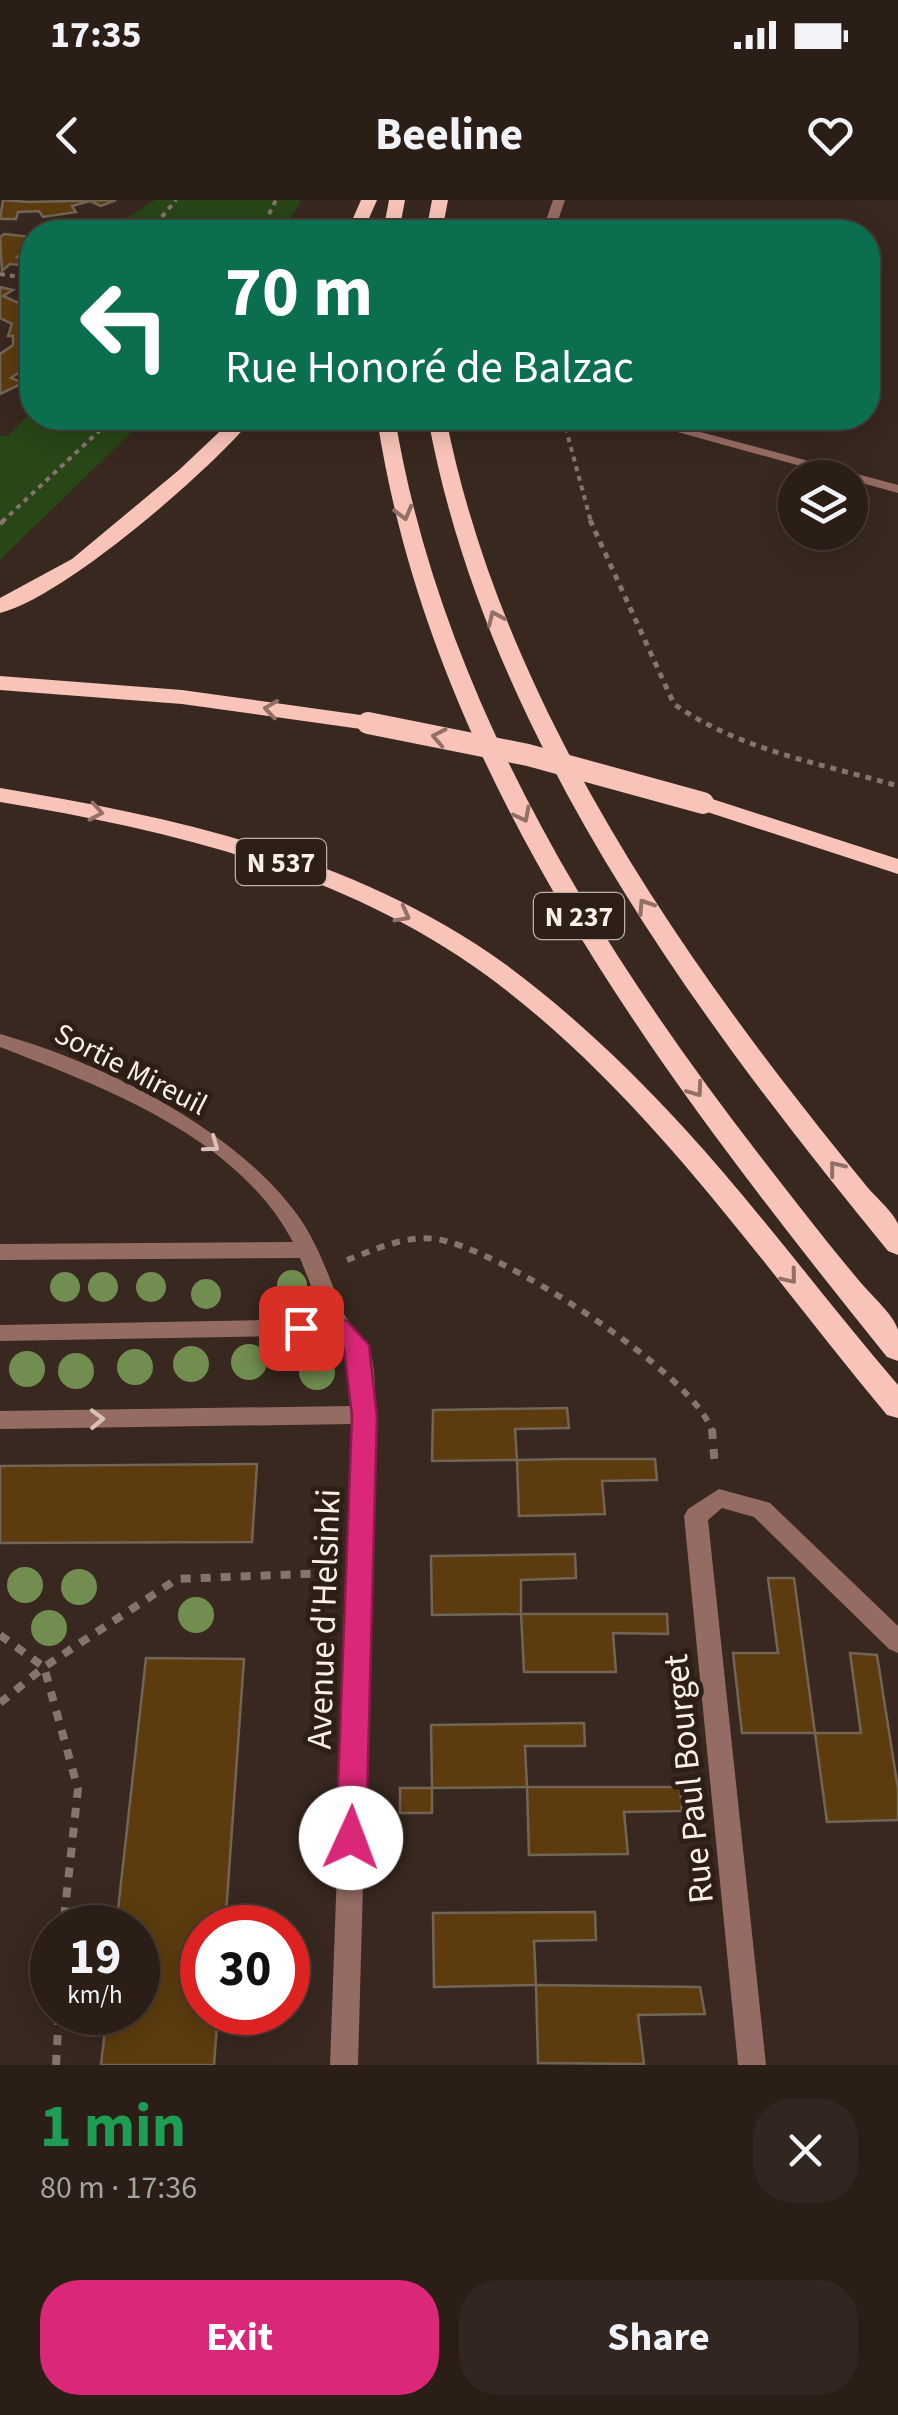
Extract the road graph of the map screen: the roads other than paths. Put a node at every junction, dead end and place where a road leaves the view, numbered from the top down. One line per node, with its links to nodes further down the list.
1 (232, 430): 6 (highway)
2 (388, 430): 16 (highway, N 237, one-way to 16)
3 (440, 430): 11 (highway, N 237, one-way to 3)
4 (679, 430): 5 (street)
5 (898, 489)
6 (0, 607)
7 (0, 682): 9 (highway, one-way to 7, bridge)
8 (0, 795): 17 (highway, N 537, one-way to 17)
9 (898, 867)
10 (0, 1040): 13 (street, Sortie Mireuil, one-way to 13)
11 (898, 1244)
12 (0, 1252): 13 (street)
13 (312, 1260): 14 (street, Avenue d'Helsinki)
14 (338, 1327): 15 (street); 18 (street, Avenue d'Helsinki)
15 (0, 1333)
16 (898, 1349)
17 (898, 1406)
18 (364, 1416): 19 (street, one-way to 18); 21 (street, Avenue d'Helsinki)
19 (0, 1420)
20 (898, 1642): 22 (street, Rue Paul Bourget)
21 (344, 2065)
22 (752, 2065)

